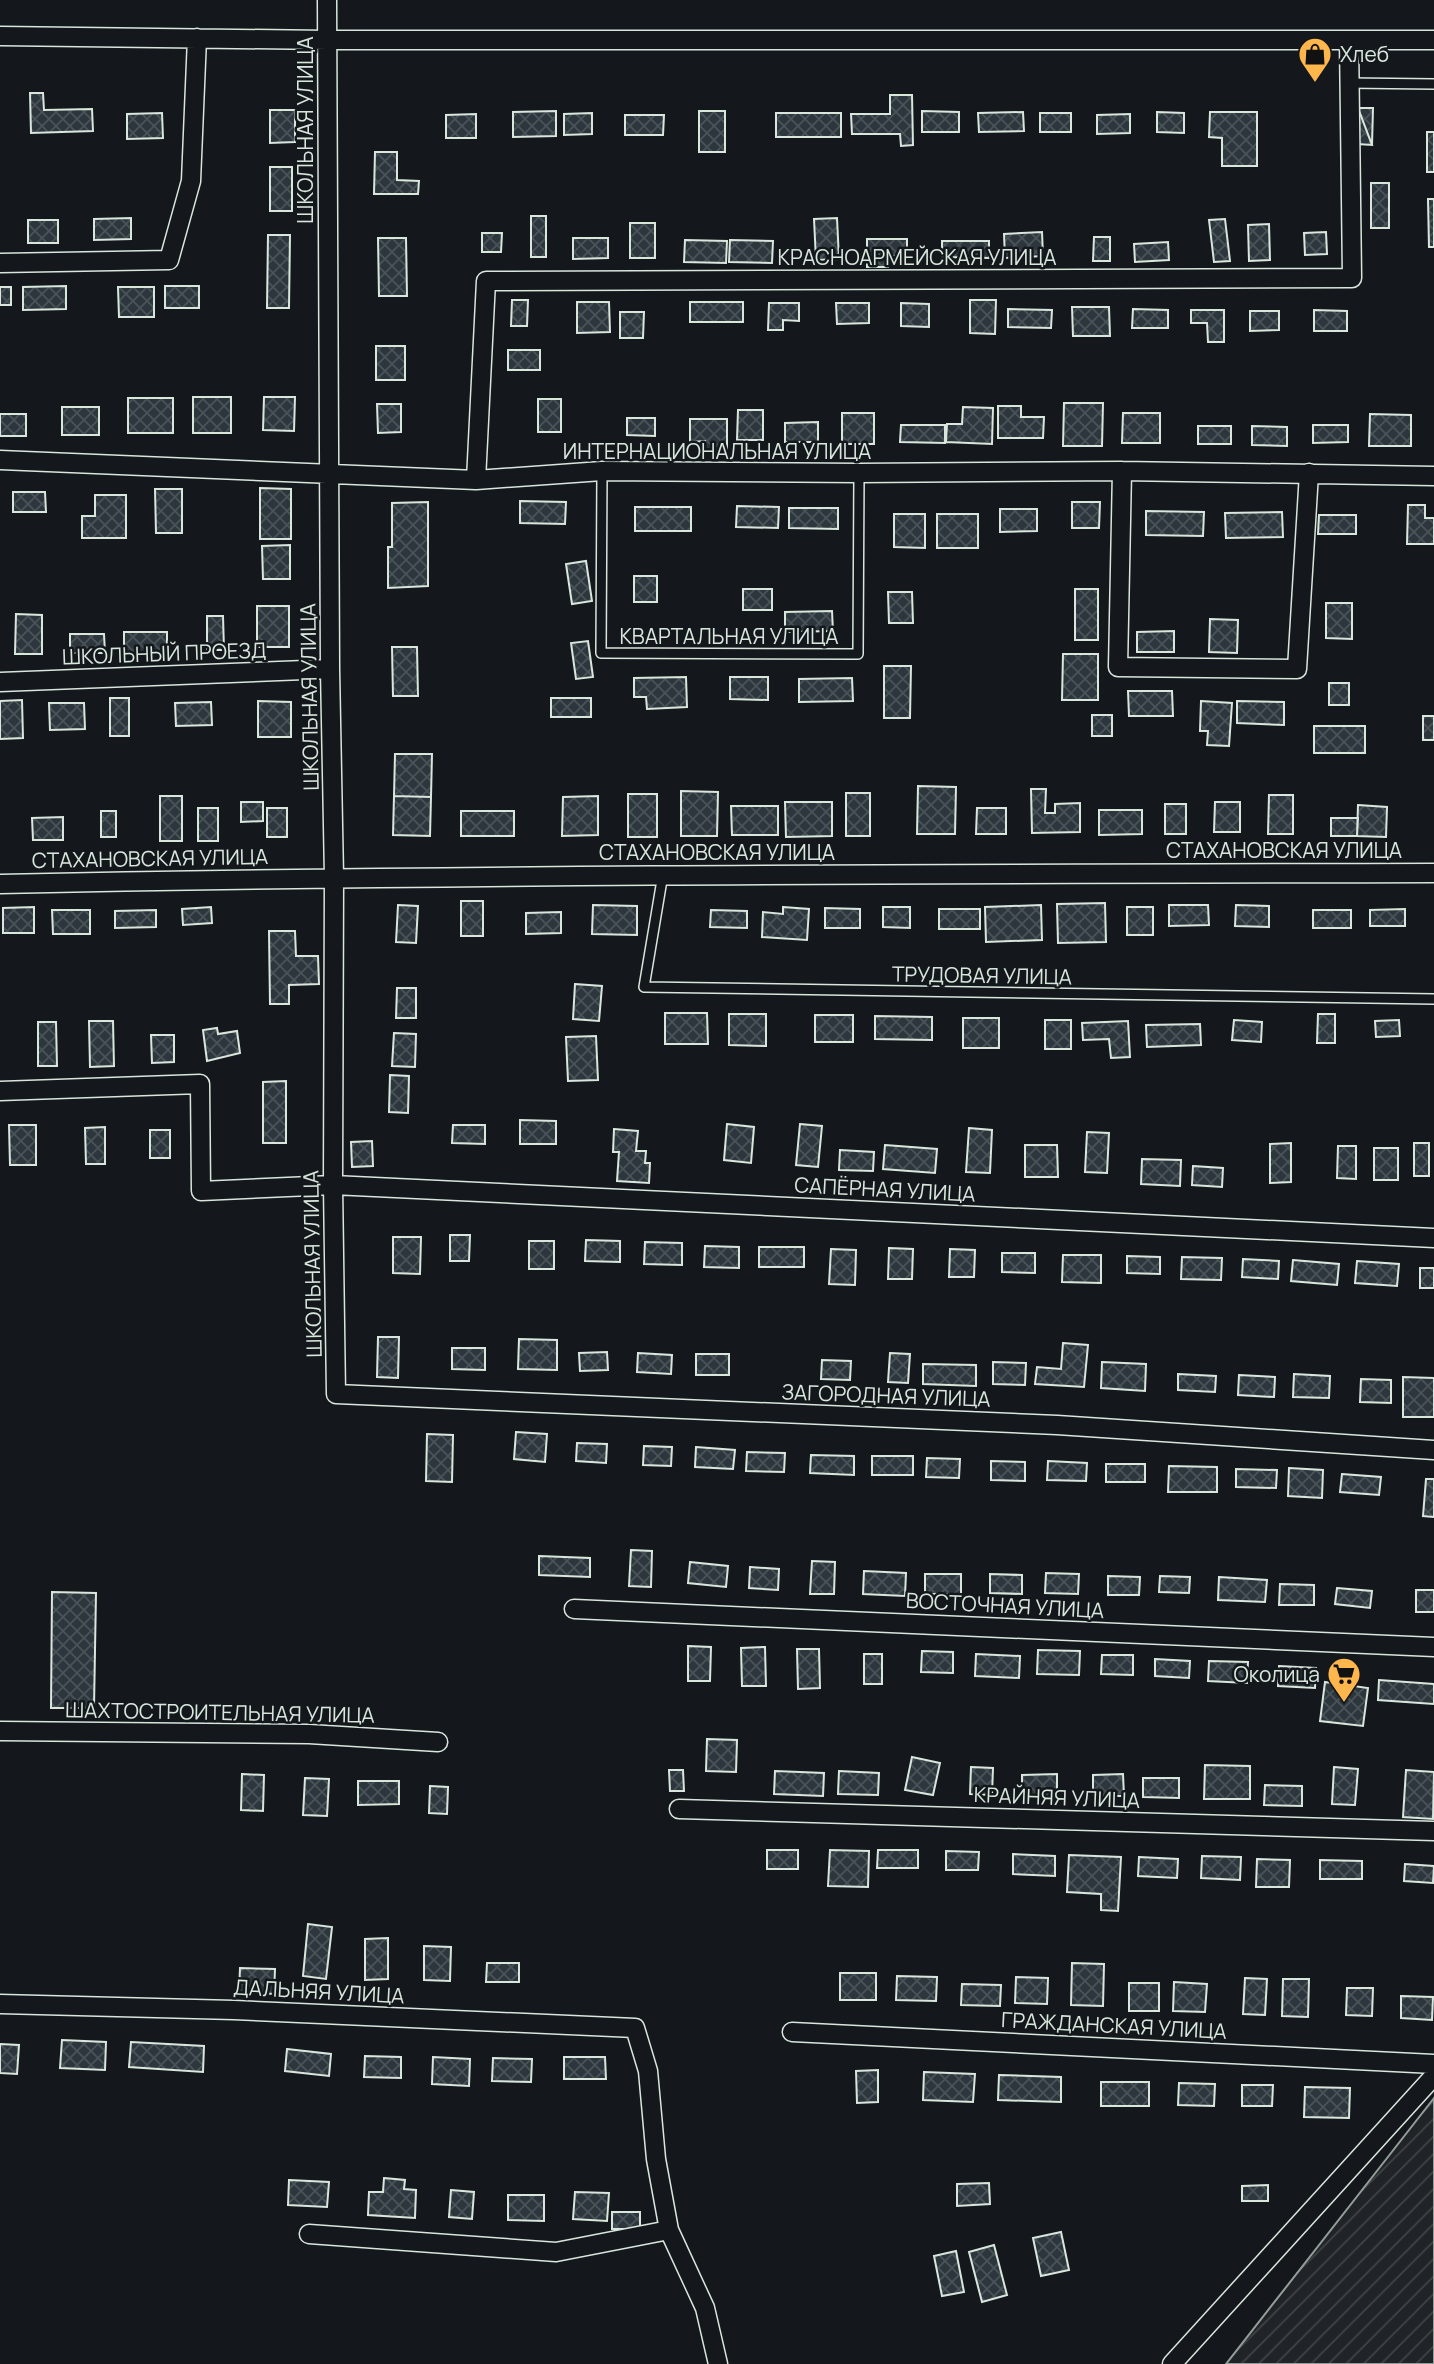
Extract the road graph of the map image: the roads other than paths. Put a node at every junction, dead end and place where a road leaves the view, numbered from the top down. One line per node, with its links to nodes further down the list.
1 (327, 0): 4 (street, ШКОЛЬНАЯ УЛИЦА)
2 (0, 36): 3 (street)
3 (197, 38): 4 (street); 9 (street)
4 (327, 40): 5 (street); 15 (street, ШКОЛЬНАЯ УЛИЦА)
5 (1349, 40): 6 (street); 7 (street)
6 (1434, 40)
7 (1348, 83): 8 (lane); 17 (street, КРАСНОАРМЕЙСКАЯ УЛИЦА)
8 (1434, 84)
9 (0, 263)
10 (0, 460): 15 (street, ИНТЕРНАЦИОНАЛЬНАЯ УЛИЦА)
11 (603, 471): 13 (street, ИНТЕРНАЦИОНАЛЬНАЯ УЛИЦА); 13 (lane, КВАРТАЛЬНАЯ УЛИЦА); 17 (street, ИНТЕРНАЦИОНАЛЬНАЯ УЛИЦА)
12 (1122, 471): 13 (street, ИНТЕРНАЦИОНАЛЬНАЯ УЛИЦА); 14 (street, ИНТЕРНАЦИОНАЛЬНАЯ УЛИЦА); 14 (street)
13 (859, 473)
14 (1309, 473): 16 (street, ИНТЕРНАЦИОНАЛЬНАЯ УЛИЦА)
15 (330, 474): 17 (street, ИНТЕРНАЦИОНАЛЬНАЯ УЛИЦА); 18 (street, ШКОЛЬНАЯ УЛИЦА)
16 (1434, 476)
17 (477, 480)
18 (330, 669): 19 (street, ШКОЛЬНЫЙ ПРОЕЗД); 22 (street, ШКОЛЬНАЯ УЛИЦА)
19 (0, 682)
20 (1434, 873): 21 (street, СТАХАНОВСКАЯ УЛИЦА)
21 (663, 874): 22 (street, СТАХАНОВСКАЯ УЛИЦА); 24 (lane, ТРУДОВАЯ УЛИЦА)
22 (334, 877): 23 (street, СТАХАНОВСКАЯ УЛИЦА); 26 (street, ШКОЛЬНАЯ УЛИЦА)
23 (0, 884)
24 (1434, 999)
25 (0, 1091): 26 (street)
26 (333, 1185): 27 (street, САПЁРНАЯ УЛИЦА); 28 (street, ШКОЛЬНАЯ УЛИЦА)
27 (1434, 1238)
28 (336, 1394): 29 (street, ЗАГОРОДНАЯ УЛИЦА)
29 (1434, 1450)
30 (574, 1609): 31 (street, ВОСТОЧНАЯ УЛИЦА)
31 (1434, 1647)
32 (0, 1731): 33 (street, ШАХТОСТРОИТЕЛЬНАЯ УЛИЦА)
33 (438, 1742)
34 (679, 1809): 35 (street, КРАЙНЯЯ УЛИЦА)
35 (1434, 1831)
36 (0, 2004): 40 (street, ДАЛЬНЯЯ УЛИЦА)
37 (792, 2032): 38 (street, ГРАЖДАНСКАЯ УЛИЦА)
38 (1434, 2064)
39 (1434, 2076): 43 (street)
40 (669, 2230): 41 (street); 42 (street)
41 (309, 2234)
42 (718, 2364)
43 (1172, 2364)

